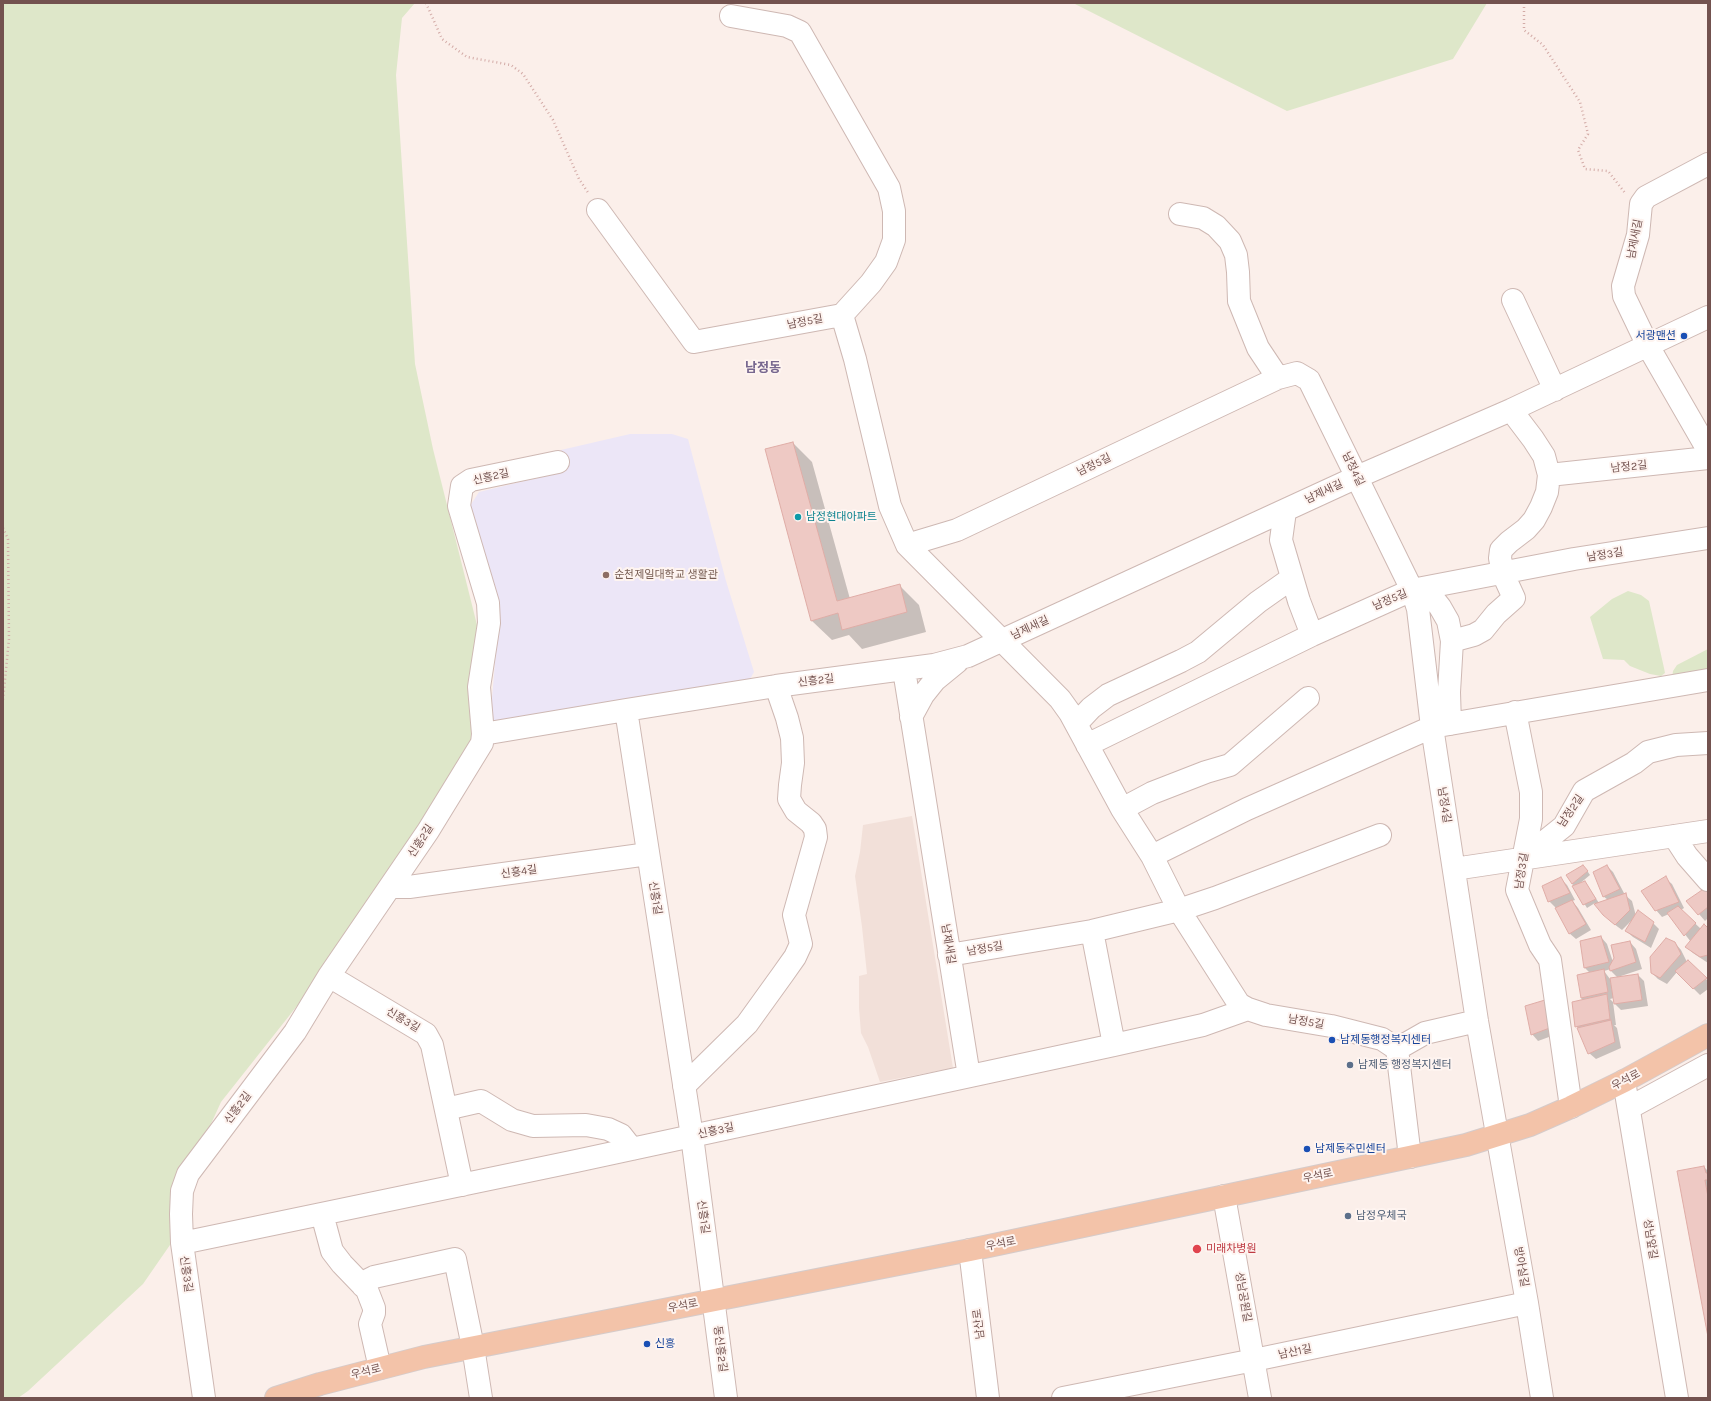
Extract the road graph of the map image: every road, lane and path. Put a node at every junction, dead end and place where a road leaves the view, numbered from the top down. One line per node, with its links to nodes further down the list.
1 (426, 3): 5 (path)
2 (1524, 3): 7 (path)
3 (731, 16): 9 (street)
4 (1708, 164): 7 (street, 남제새길)
5 (598, 210): 9 (street, 남정5길)
6 (1180, 214): 12 (street)
7 (1640, 214): 11 (street, 남제새길)
8 (1513, 300): 13 (street)
9 (842, 315): 23 (street, 남정5길)
10 (1708, 317): 11 (street, 남제새길)
11 (1648, 346): 13 (street, 남제새길); 15 (street)
12 (1278, 378): 19 (street, 남정4길); 23 (street, 남정5길)
13 (1555, 390): 14 (street, 남제새길)
14 (1511, 410): 18 (street); 19 (street, 남제새길)
15 (1708, 450)
16 (1708, 458): 18 (street, 남정2길)
17 (558, 462): 41 (street, 신흥2길)
18 (1550, 475): 24 (street)
19 (1357, 477): 20 (street, 남제새길); 26 (street, 남정4길)
20 (1285, 511): 25 (street); 28 (street, 남제새길)
21 (3, 528): 35 (path)
22 (1708, 538): 24 (street, 남정3길)
23 (907, 545): 28 (street, 남정5길)
24 (1503, 574): 26 (street); 29 (street)
25 (1292, 578): 27 (street); 39 (street)
26 (1419, 589): 27 (street, 남정5길); 29 (street); 40 (street, 남정4길)
27 (1312, 636): 43 (street, 남정5길)
28 (1002, 641): 30 (street, 신흥2길); 39 (street, 남정5길)
29 (1452, 641): 40 (street)
30 (964, 657): 31 (street, 신흥2길); 38 (street)
31 (904, 670): 33 (street, 신흥2길); 38 (street, 남제새길)
32 (1708, 680): 37 (street)
33 (776, 686): 36 (street, 신흥2길); 66 (street)
34 (1308, 698): 44 (street)
35 (3, 700)
36 (626, 710): 41 (street, 신흥2길); 48 (street, 신흥1길)
37 (1515, 712): 40 (street); 50 (street, 남정3길)
38 (911, 717): 56 (street, 남제새길)
39 (1076, 724): 43 (street, 남정5길)
40 (1441, 726): 49 (street); 51 (street, 남정4길)
41 (483, 734): 53 (street, 신흥2길)
42 (1708, 743): 50 (street, 남정2길)
43 (1087, 745): 44 (street, 남정5길)
44 (1122, 809): 49 (street, 남정5길)
45 (1708, 831): 47 (street)
46 (1380, 835): 54 (street, 남정5길)
47 (1674, 836): 50 (street); 52 (street)
48 (648, 854): 53 (street, 신흥4길); 66 (street, 신흥1길)
49 (1152, 856): 54 (street, 남정5길)
50 (1523, 858): 51 (street); 67 (street, 남정3길)
51 (1454, 869): 59 (street, 남정4길)
52 (1708, 880)
53 (390, 887): 57 (street, 신흥2길)
54 (1179, 910): 55 (street, 남정5길); 58 (street, 남정5길)
55 (1092, 930): 56 (street, 남정5길); 61 (street)
56 (949, 955): 64 (street, 남제새길)
57 (329, 976): 69 (street, 신흥3길); 77 (street, 신흥2길)
58 (1248, 1009): 61 (street); 62 (street, 남정5길)
59 (1476, 1021): 62 (street); 71 (street, 남정4길)
60 (1708, 1035): 65 (main road, 우석로)
61 (1114, 1045): 64 (street)
62 (1397, 1049): 73 (street)
63 (1708, 1065): 68 (street)
64 (969, 1076): 70 (street, 신흥3길)
65 (1624, 1081): 67 (main road, 우석로); 68 (street, 성남앞길)
66 (684, 1086): 70 (street, 신흥1길)
67 (1571, 1107): 71 (main road, 우석로)
68 (1629, 1108): 94 (street, 성남앞길)
69 (446, 1109): 72 (street); 74 (street, 신흥3길)
70 (692, 1136): 72 (street, 신흥3길); 80 (street, 신흥1길)
71 (1498, 1136): 73 (main road, 우석로); 81 (street, 방아실길)
72 (632, 1149): 74 (street, 신흥3길)
73 (1410, 1157): 75 (main road, 우석로)
74 (462, 1185): 76 (street, 신흥3길)
75 (1224, 1196): 78 (main road, 우석로); 83 (street, 성남공원길)
76 (322, 1214): 77 (street, 신흥3길); 79 (street)
77 (182, 1243): 86 (street, 신흥3길)
78 (970, 1250): 80 (main road, 우석로); 90 (street, 남산로)
79 (363, 1286): 82 (street); 84 (street)
80 (714, 1300): 82 (main road, 우석로); 89 (street, 동신흥2길)
81 (1527, 1303): 83 (street, 남산1길); 93 (street, 방아실길)
82 (473, 1347): 84 (main road, 우석로); 88 (street)
83 (1254, 1360): 85 (street, 남산1길); 92 (street, 성남공원길)
84 (380, 1368): 87 (main road, 우석로)
85 (1130, 1392): 91 (street, 남산1길)
86 (204, 1398)
87 (276, 1398)
88 (481, 1398)
89 (726, 1398)
90 (988, 1398)
91 (1063, 1398)
92 (1260, 1398)
93 (1542, 1398)
94 (1676, 1398)

